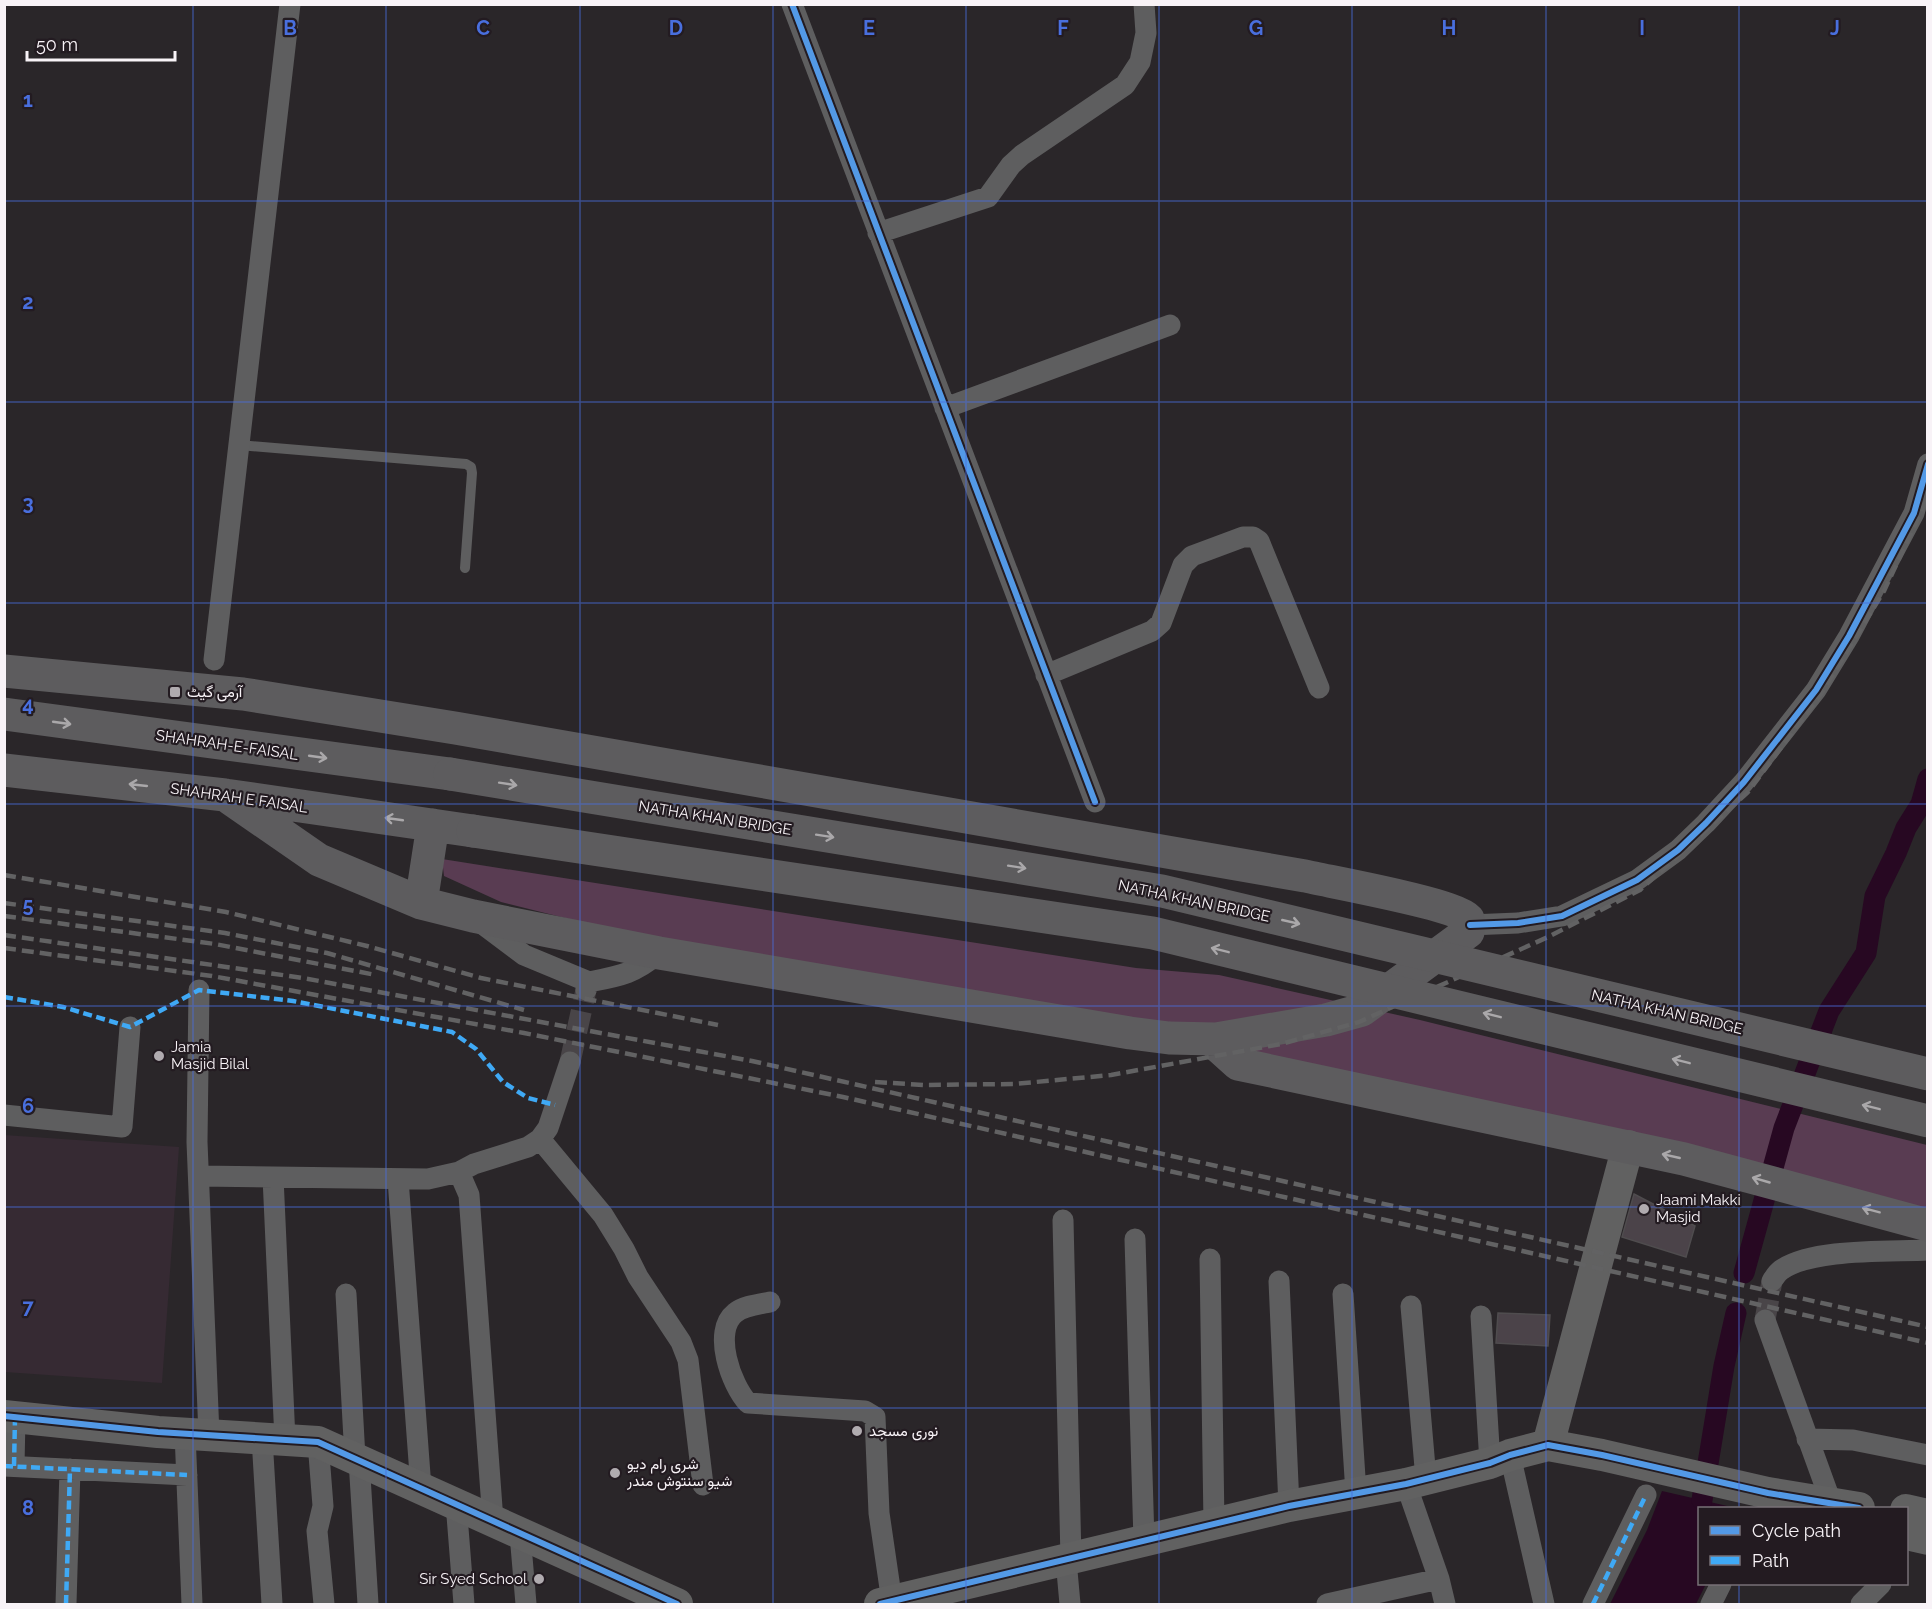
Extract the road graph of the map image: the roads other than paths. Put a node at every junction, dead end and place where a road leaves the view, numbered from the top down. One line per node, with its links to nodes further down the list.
1 (290, 4): 7 (street)
2 (792, 4): 4 (street)
3 (1144, 4): 4 (street)
4 (878, 233): 6 (street)
5 (1170, 325): 6 (street)
6 (945, 408): 12 (street)
7 (239, 445): 9 (lane); 10 (street)
8 (1922, 488): 24 (street)
9 (465, 568)
10 (214, 660)
11 (4, 671): 14 (highway)
12 (1046, 675): 13 (street); 20 (street)
13 (1319, 688)
14 (362, 713): 16 (highway); 24 (highway)
15 (4, 714): 16 (highway, SHAHRAH-E-FAISAL, one-way to 16)
16 (358, 762): 18 (highway, SHAHRAH-E-FAISAL)
17 (4, 770): 19 (highway, SHAHRAH E FAISAL, one-way to 17)
18 (450, 774): 30 (highway, NATHA KHAN BRIDGE, one-way to 30, bridge)
19 (225, 795): 21 (highway, SHAHRAH E FAISAL, one-way to 19); 22 (highway)
20 (1095, 802)
21 (433, 825): 22 (highway); 32 (highway, SHAHRAH E FAISAL, one-way to 21, bridge)
22 (421, 903): 23 (highway)
23 (473, 916): 25 (highway); 25 (street)
24 (1470, 925): 28 (highway)
25 (659, 952): 28 (highway)
26 (199, 990): 36 (street)
27 (130, 1028): 31 (street)
28 (1216, 1039): 34 (highway)
29 (570, 1062): 33 (street)
30 (1928, 1074)
31 (4, 1115)
32 (1928, 1121)
33 (540, 1139): 35 (street); 65 (street)
34 (1628, 1146): 40 (highway, one-way to 34); 57 (street)
35 (459, 1172): 38 (street); 74 (street)
36 (199, 1176): 37 (street); 53 (street)
37 (273, 1177): 38 (street); 54 (street)
38 (398, 1179): 66 (street)
39 (1063, 1220): 80 (street)
40 (1928, 1225)
41 (1135, 1239): 79 (street)
42 (1928, 1250): 45 (street)
43 (1210, 1259): 75 (street)
44 (1279, 1281): 70 (street)
45 (1772, 1281)
46 (346, 1294): 59 (street)
47 (1342, 1294): 67 (street)
48 (770, 1302): 85 (street)
49 (1411, 1306): 64 (street)
50 (1481, 1316): 60 (street)
51 (1766, 1320): 55 (street)
52 (10, 1417): 53 (street); 61 (street)
53 (197, 1434): 54 (street); 63 (street)
54 (274, 1439): 56 (street); 88 (street)
55 (1808, 1439): 58 (street); 71 (street)
56 (318, 1442): 59 (street); 89 (street)
57 (1548, 1445): 60 (street); 71 (street)
58 (1928, 1455)
59 (357, 1459): 66 (street); 90 (street)
60 (1500, 1459): 64 (street); 96 (street)
61 (9, 1466): 62 (street)
62 (70, 1469): 63 (street); 86 (street)
63 (187, 1475): 87 (street)
64 (1416, 1481): 67 (street); 81 (street)
65 (703, 1485)
66 (421, 1488): 69 (street)
67 (1356, 1493): 70 (street)
68 (1646, 1495): 97 (street)
69 (456, 1503): 74 (street); 91 (street)
70 (1289, 1506): 75 (street)
71 (1852, 1507)
72 (1908, 1510): 73 (street)
73 (1928, 1515)
74 (493, 1521): 76 (street)
75 (1214, 1524): 79 (street)
76 (520, 1534): 84 (street); 92 (street)
77 (1908, 1534): 78 (street)
78 (1928, 1539)
79 (1144, 1541): 80 (street)
80 (1069, 1559): 85 (street); 93 (street)
81 (1439, 1579): 94 (street); 95 (street)
82 (1721, 1585): 98 (street)
83 (1880, 1585): 99 (street)
84 (668, 1601)
85 (886, 1603)
86 (66, 1605)
87 (192, 1605)
88 (272, 1605)
89 (324, 1605)
90 (368, 1605)
91 (464, 1605)
92 (526, 1605)
93 (1070, 1605)
94 (1327, 1605)
95 (1445, 1605)
96 (1544, 1605)
97 (1593, 1605)
98 (1711, 1605)
99 (1861, 1605)

